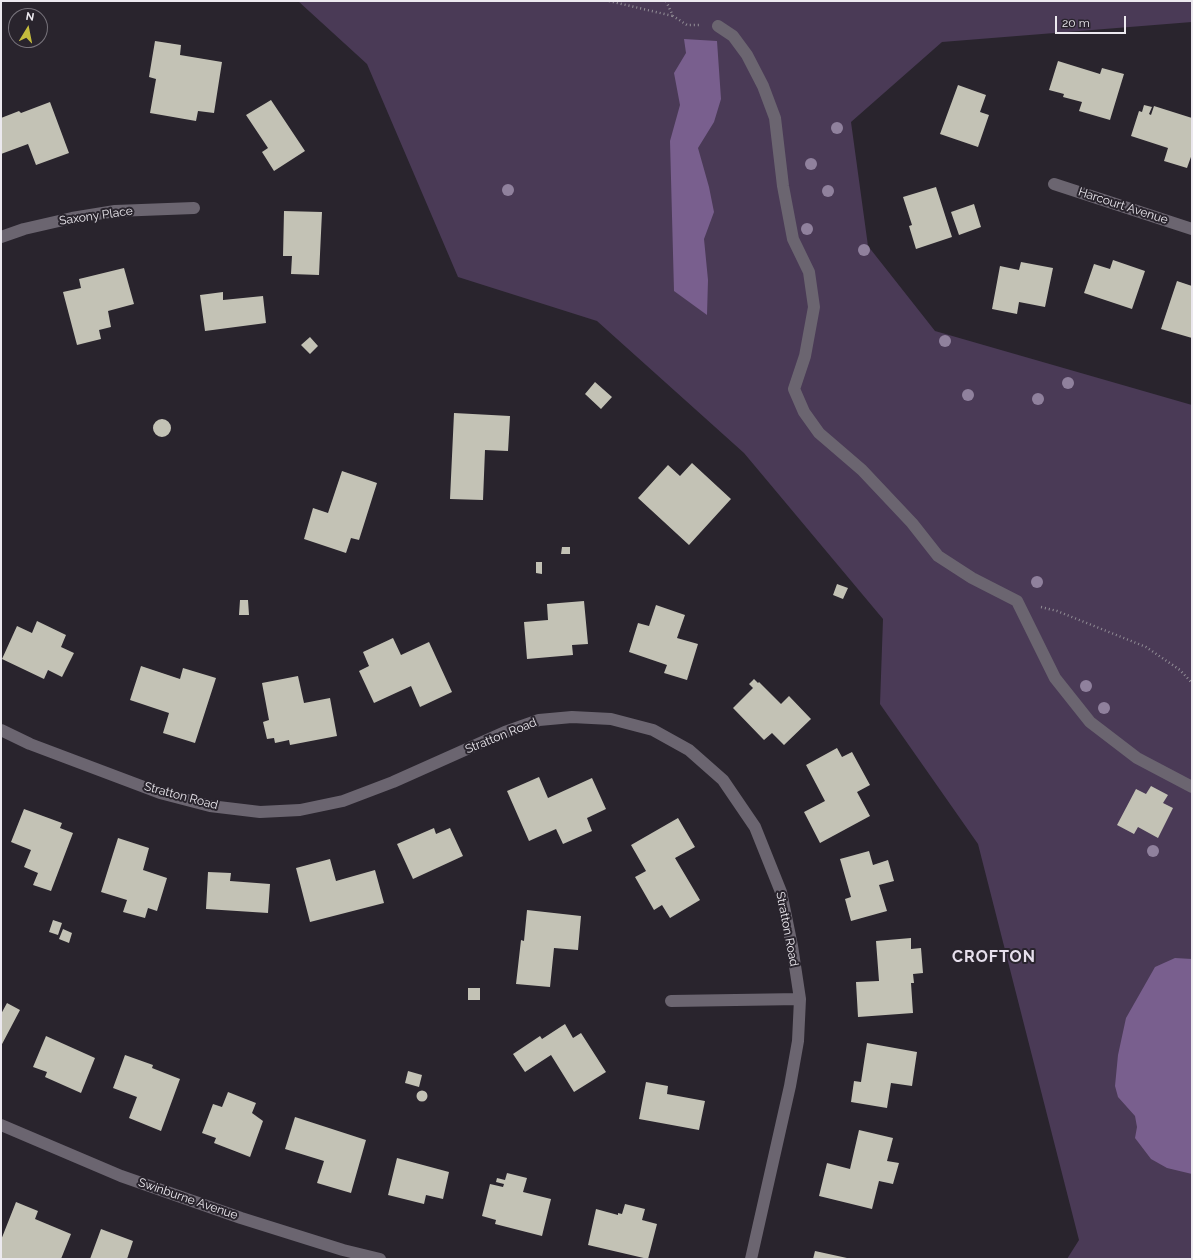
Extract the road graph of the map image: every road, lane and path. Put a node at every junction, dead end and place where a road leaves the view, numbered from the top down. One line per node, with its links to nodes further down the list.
1 (610, 1): 3 (path)
2 (666, 1): 3 (path)
3 (673, 16): 4 (path)
4 (687, 25)
5 (718, 26): 10 (street)
6 (1054, 184): 8 (street, Harcourt Avenue)
7 (194, 208): 9 (street, Saxony Place)
8 (1192, 229)
9 (1, 236)
10 (1017, 601): 11 (path); 13 (street)
11 (1192, 683)
12 (1, 730): 14 (street, Stratton Road)
13 (1192, 787)
14 (800, 999): 15 (street); 18 (street, Stratton Road)
15 (671, 1001)
16 (1, 1125): 17 (street, Swinburne Avenue)
17 (380, 1259)
18 (751, 1259)

